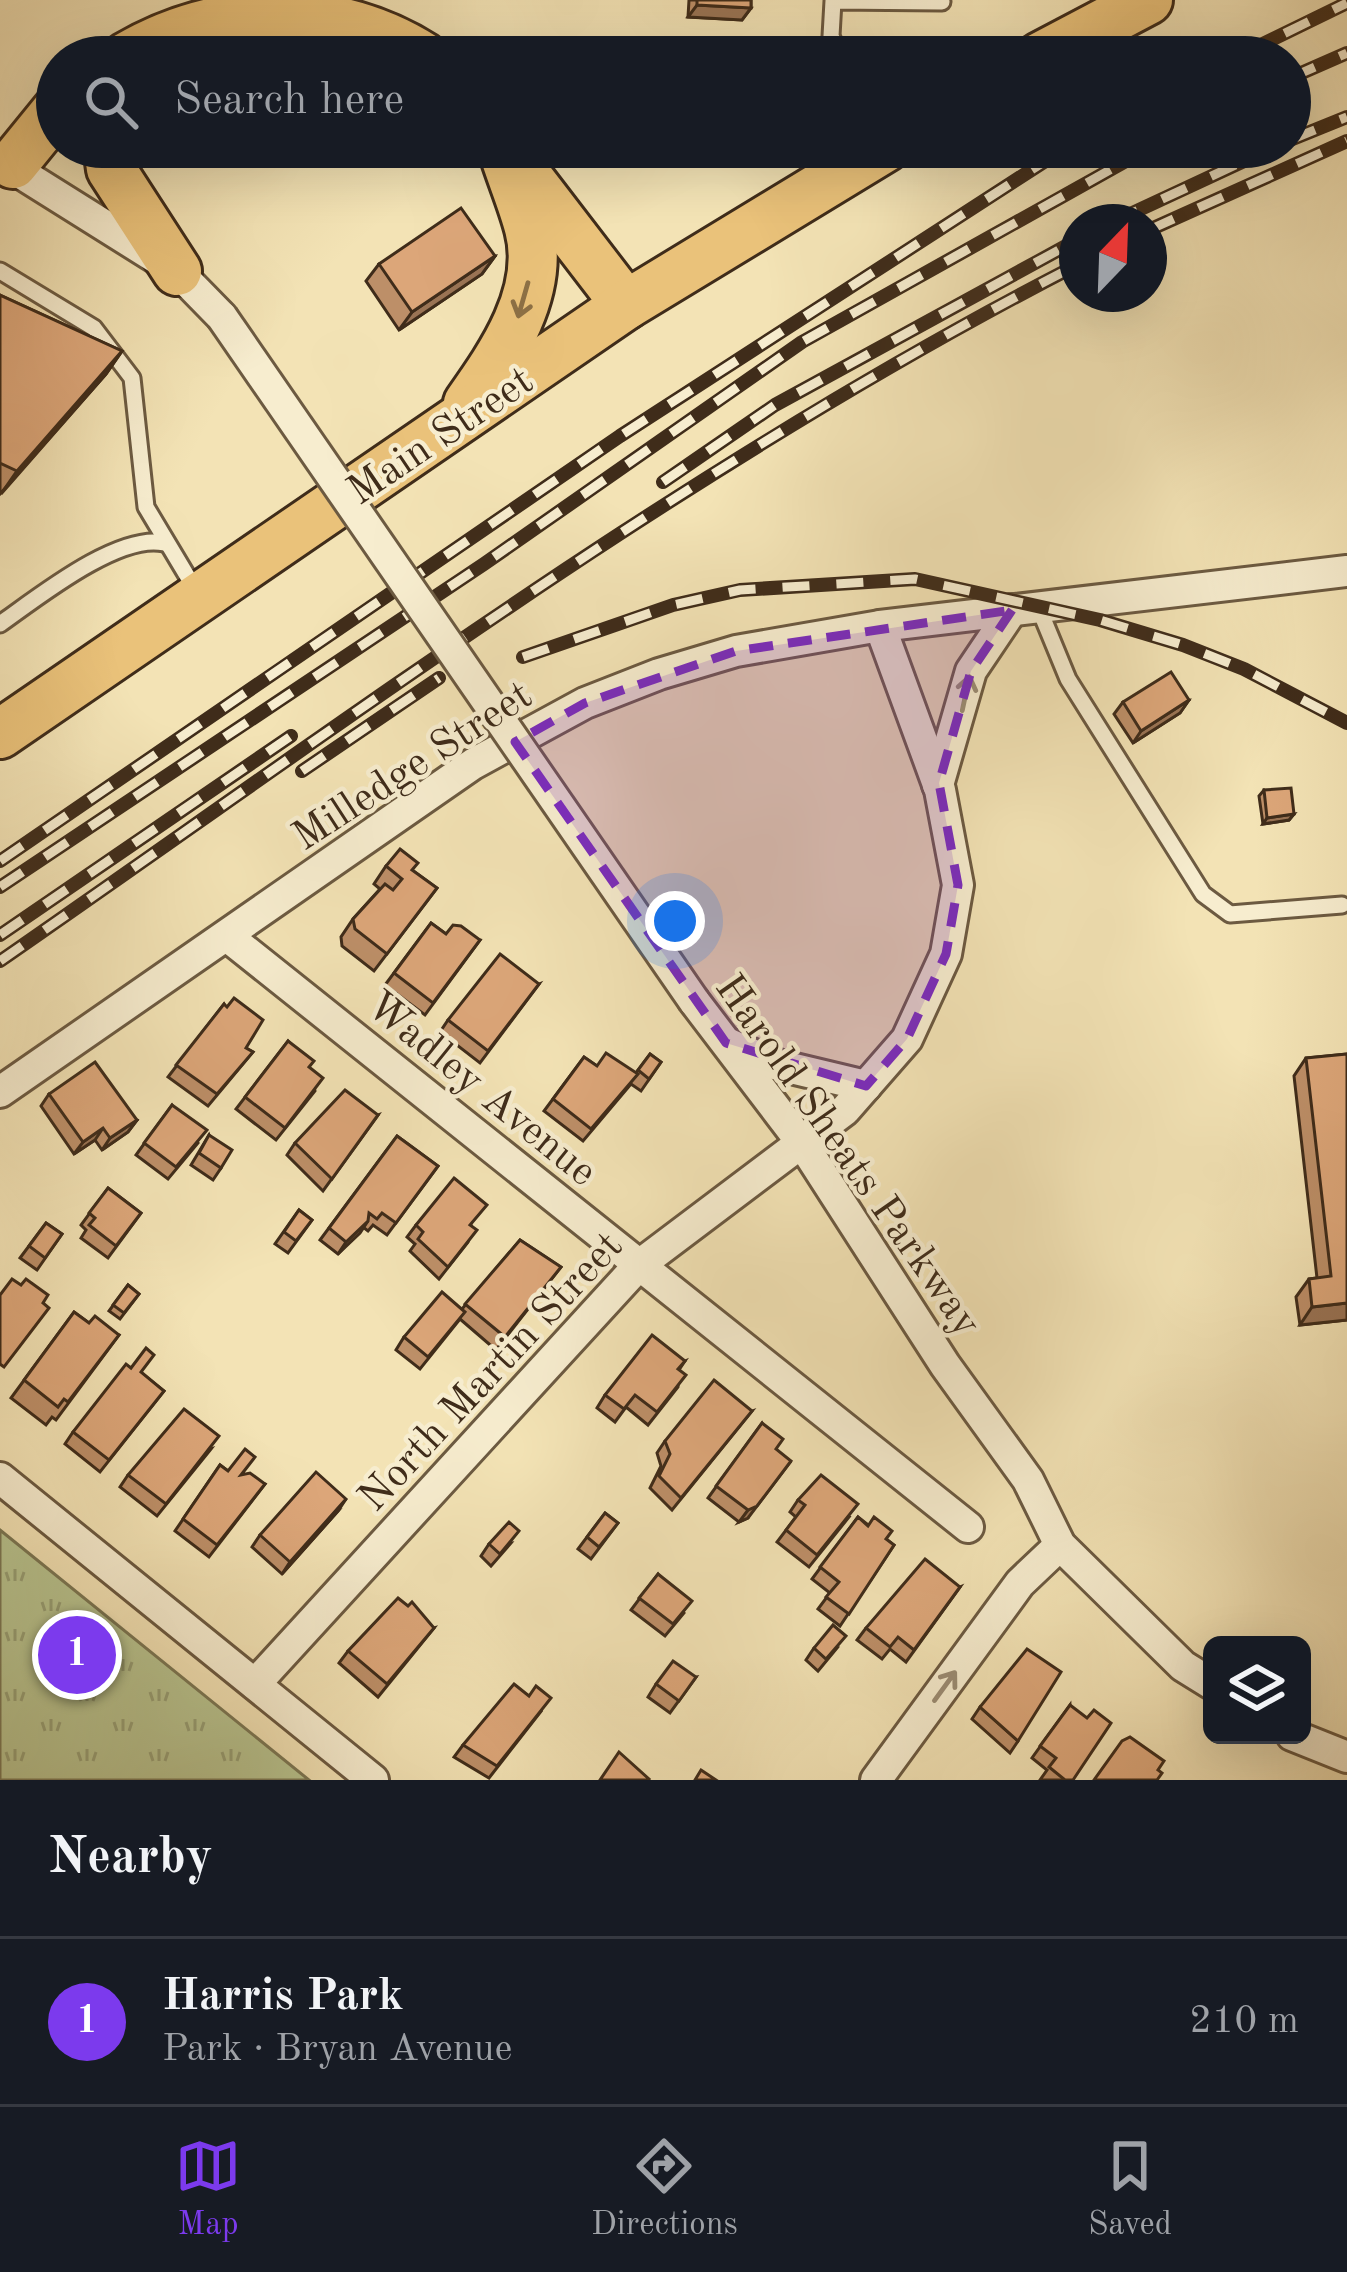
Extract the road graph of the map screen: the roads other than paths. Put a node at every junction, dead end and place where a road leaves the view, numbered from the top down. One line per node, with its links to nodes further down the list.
1 (818, 0): 2 (lane)
2 (832, 1): 3 (lane); 9 (lane)
3 (942, 2)
4 (1114, 6): 10 (main road)
5 (195, 24): 6 (main road); 7 (main road); 8 (main road)
6 (170, 36)
7 (182, 36)
8 (386, 36)
9 (831, 36)
10 (1070, 36)
11 (36, 131): 12 (main road)
12 (6, 162): 18 (street, Harold Sheats Parkway)
13 (111, 168): 18 (main road)
14 (511, 168): 20 (main road, one-way to 20)
15 (520, 168): 19 (main road)
16 (849, 168): 19 (main road, Main Street)
17 (0, 271): 21 (lane)
18 (177, 272): 31 (street, Harold Sheats Parkway, bridge)
19 (626, 305): 20 (main road, Main Street)
20 (454, 424): 23 (main road, Main Street)
21 (164, 543): 23 (lane); 25 (lane)
22 (1347, 571): 24 (street, Milledge Street)
23 (200, 597): 27 (main road, Main Street)
24 (1025, 608): 26 (street, Milledge Street); 28 (street, one-way to 24); 29 (lane)
25 (0, 624)
26 (880, 626): 28 (street, North Martin Street); 30 (street, Milledge Street)
27 (0, 734)
28 (938, 785): 32 (street, North Martin Street)
29 (1342, 905)
30 (227, 936): 33 (street, Milledge Street); 35 (street, Wadley Avenue)
31 (726, 1043): 32 (street); 34 (street, Harold Sheats Parkway)
32 (866, 1086): 34 (street, North Martin Street)
33 (0, 1092)
34 (802, 1142): 35 (street, North Martin Street); 38 (street, Harold Sheats Parkway)
35 (638, 1266): 37 (street, Wadley Avenue); 40 (street, North Martin Street)
36 (0, 1478): 40 (street)
37 (968, 1527)
38 (1060, 1545): 39 (street); 44 (street, one-way to 38)
39 (1203, 1678)
40 (255, 1684): 43 (street)
41 (1311, 1743): 42 (street)
42 (1347, 1757)
43 (373, 1780)
44 (876, 1780)

